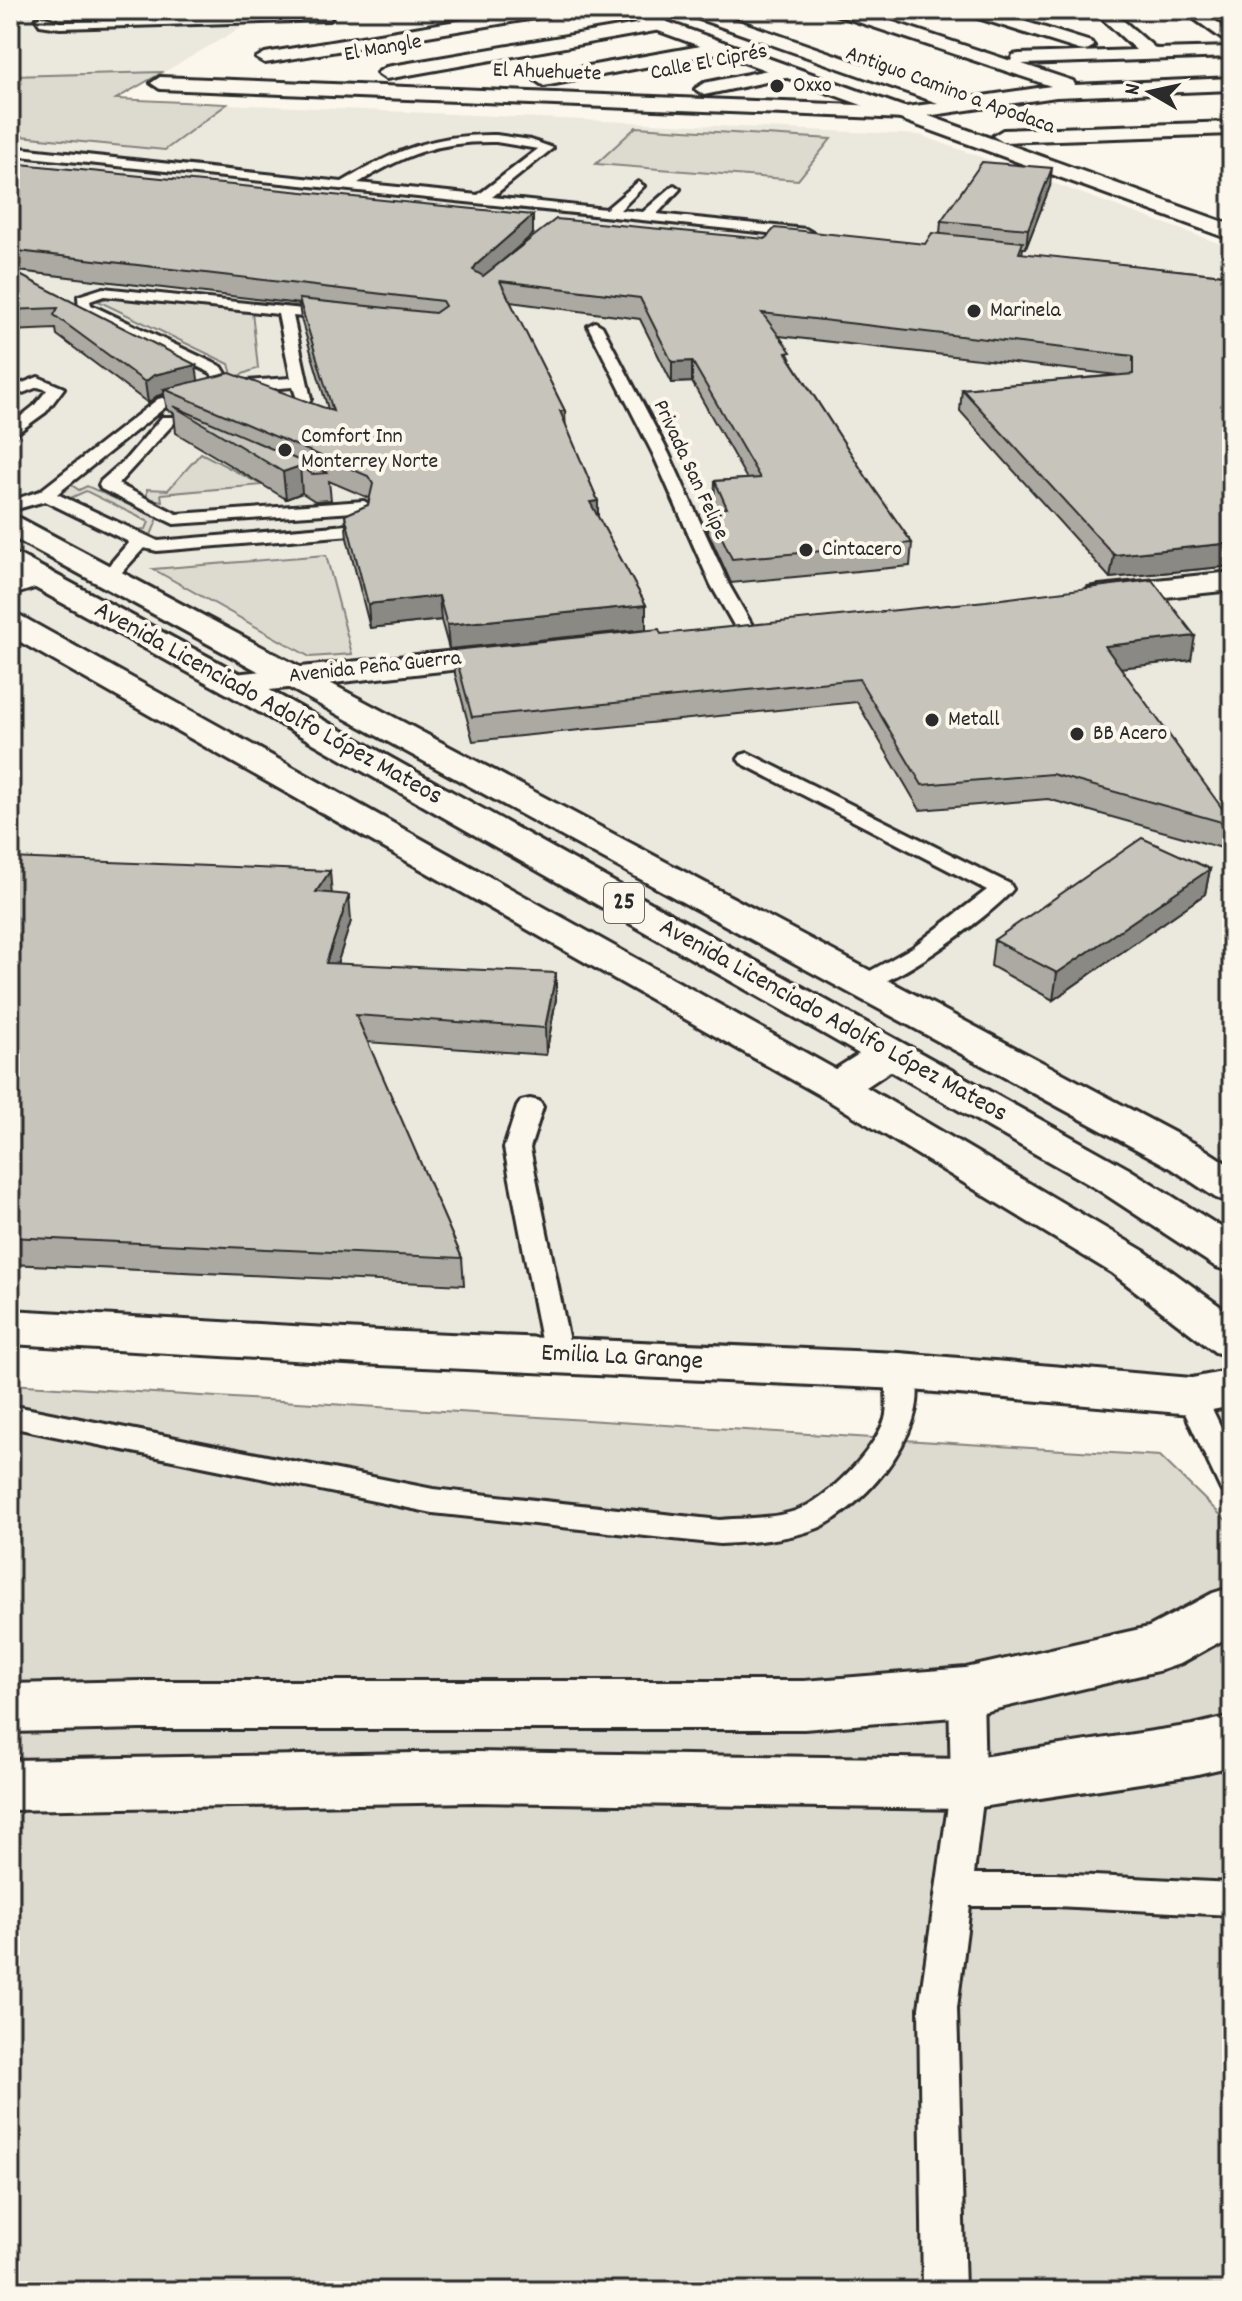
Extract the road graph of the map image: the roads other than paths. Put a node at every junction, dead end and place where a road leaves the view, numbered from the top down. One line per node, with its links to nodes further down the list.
1 (553, 10): 17 (street)
2 (618, 10): 9 (street)
3 (691, 10): 27 (street)
4 (840, 10): 18 (street)
5 (1101, 10): 15 (street)
6 (1190, 10): 12 (street)
7 (976, 11): 8 (street); 16 (street)
8 (1041, 11)
9 (655, 15): 13 (street); 23 (street, El Mangle); 28 (street, Antiguo Camino a Apodaca)
10 (333, 16): 11 (lane); 17 (street)
11 (41, 19)
12 (1232, 41)
13 (723, 47): 19 (street); 25 (street)
14 (1232, 52): 15 (street)
15 (1151, 54): 16 (street)
16 (1114, 56): 18 (street)
17 (265, 58): 22 (street)
18 (989, 60): 24 (street)
19 (788, 72): 26 (street, Calle El Ciprés); 29 (street)
20 (160, 83): 22 (street, El Ahuehuete)
21 (1232, 84): 24 (street)
22 (221, 85): 23 (street, El Ahuehuete)
23 (305, 87): 25 (street, El Ahuehuete)
24 (1079, 89): 27 (street, El Ahuehuete)
25 (465, 94): 26 (street, El Ahuehuete)
26 (640, 101): 29 (street, El Ahuehuete)
27 (961, 104): 28 (street, El Ahuehuete)
28 (932, 110): 29 (street, El Ahuehuete); 31 (street, Antiguo Camino a Apodaca)
29 (906, 113): 41 (street)
30 (1232, 128): 31 (street)
31 (1003, 136): 39 (street, Antiguo Camino a Apodaca)
32 (10, 151): 33 (lane)
33 (347, 184): 36 (lane); 36 (lane)
34 (638, 186): 37 (lane)
35 (674, 189): 38 (lane)
36 (481, 199): 37 (lane)
37 (610, 212): 38 (lane)
38 (640, 216): 40 (lane); 42 (lane)
39 (1232, 216)
40 (613, 229)
41 (1232, 233)
42 (818, 234)
43 (285, 312): 44 (lane); 46 (lane); 47 (lane)
44 (346, 317)
45 (595, 326): 63 (lane, Privada San Felipe)
46 (298, 382): 47 (lane); 49 (lane)
47 (226, 387): 50 (lane)
48 (10, 393): 51 (lane)
49 (303, 399)
50 (149, 411): 53 (lane); 55 (lane)
51 (12, 430)
52 (336, 493): 55 (lane)
53 (46, 495): 54 (lane); 57 (lane)
54 (10, 506)
55 (364, 506): 57 (lane)
56 (10, 524): 59 (street, Avenida Licenciado Adolfo López Mateos / 25)
57 (140, 541): 59 (lane)
58 (20, 575): 67 (street, Avenida Licenciado Adolfo López Mateos / 25)
59 (107, 578): 66 (street, Avenida Licenciado Adolfo López Mateos / 25)
60 (1232, 581): 61 (street)
61 (1076, 597)
62 (10, 623): 71 (street)
63 (763, 630): 64 (street)
64 (716, 635)
65 (543, 652): 66 (street, Avenida Peña Guerra)
66 (292, 676): 67 (street, Avenida Peña Guerra); 69 (street, Avenida Licenciado Adolfo López Mateos / 25)
67 (234, 684): 70 (street, Avenida Licenciado Adolfo López Mateos / 25)
68 (748, 759): 69 (lane)
69 (864, 984): 73 (street, Avenida Licenciado Adolfo López Mateos / 25)
70 (890, 1053): 71 (street); 74 (street, Avenida Licenciado Adolfo López Mateos / 25)
71 (836, 1087): 76 (street)
72 (530, 1107): 77 (lane)
73 (1232, 1188)
74 (1232, 1256)
75 (10, 1327): 77 (street, Emilia La Grange)
76 (1232, 1340)
77 (558, 1356): 78 (street, Emilia La Grange)
78 (900, 1371): 79 (street, Emilia La Grange); 80 (lane)
79 (1212, 1392): 81 (lane)
80 (10, 1416)
81 (1232, 1482)
82 (1232, 1609): 83 (street)
83 (966, 1692): 84 (street); 86 (lane)
84 (10, 1708)
85 (1232, 1741): 86 (street)
86 (968, 1784): 87 (street); 88 (lane)
87 (10, 1785)
88 (953, 1890): 89 (lane); 90 (lane)
89 (1232, 1899)
90 (944, 2291)

